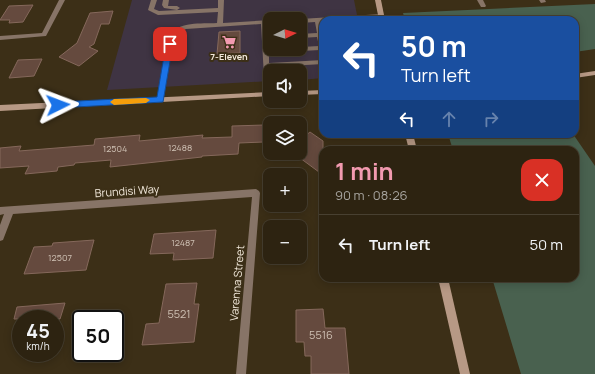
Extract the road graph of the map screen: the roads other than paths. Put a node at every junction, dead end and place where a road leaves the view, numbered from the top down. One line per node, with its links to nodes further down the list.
1 (62, 0): 18 (street)
2 (154, 0): 9 (street)
3 (166, 0): 9 (street)
4 (221, 0): 8 (street)
5 (378, 0): 10 (main road)
6 (480, 0): 7 (street)
7 (483, 6)
8 (220, 10): 9 (street); 14 (street)
9 (203, 11)
10 (382, 16)
11 (317, 20): 12 (street); 15 (street)
12 (307, 21)
13 (263, 23): 14 (street)
14 (220, 25): 28 (street)
15 (319, 30)
16 (319, 35): 17 (street)
17 (307, 36)
18 (0, 38)
19 (307, 49): 20 (street)
20 (319, 50)
21 (319, 62): 22 (street)
22 (285, 64)
23 (595, 73): 24 (main road)
24 (579, 75)
25 (319, 92): 26 (main road)
26 (307, 93)
27 (263, 94): 28 (main road)
28 (160, 100): 29 (main road)
29 (0, 108)
30 (256, 193): 31 (street, Brundisi Way); 35 (street, Varenna Street)
31 (10, 210): 32 (street, Brundisi Way); 33 (street)
32 (0, 211)
33 (0, 237)
34 (444, 282): 36 (main road)
35 (241, 374)
36 (465, 374)

